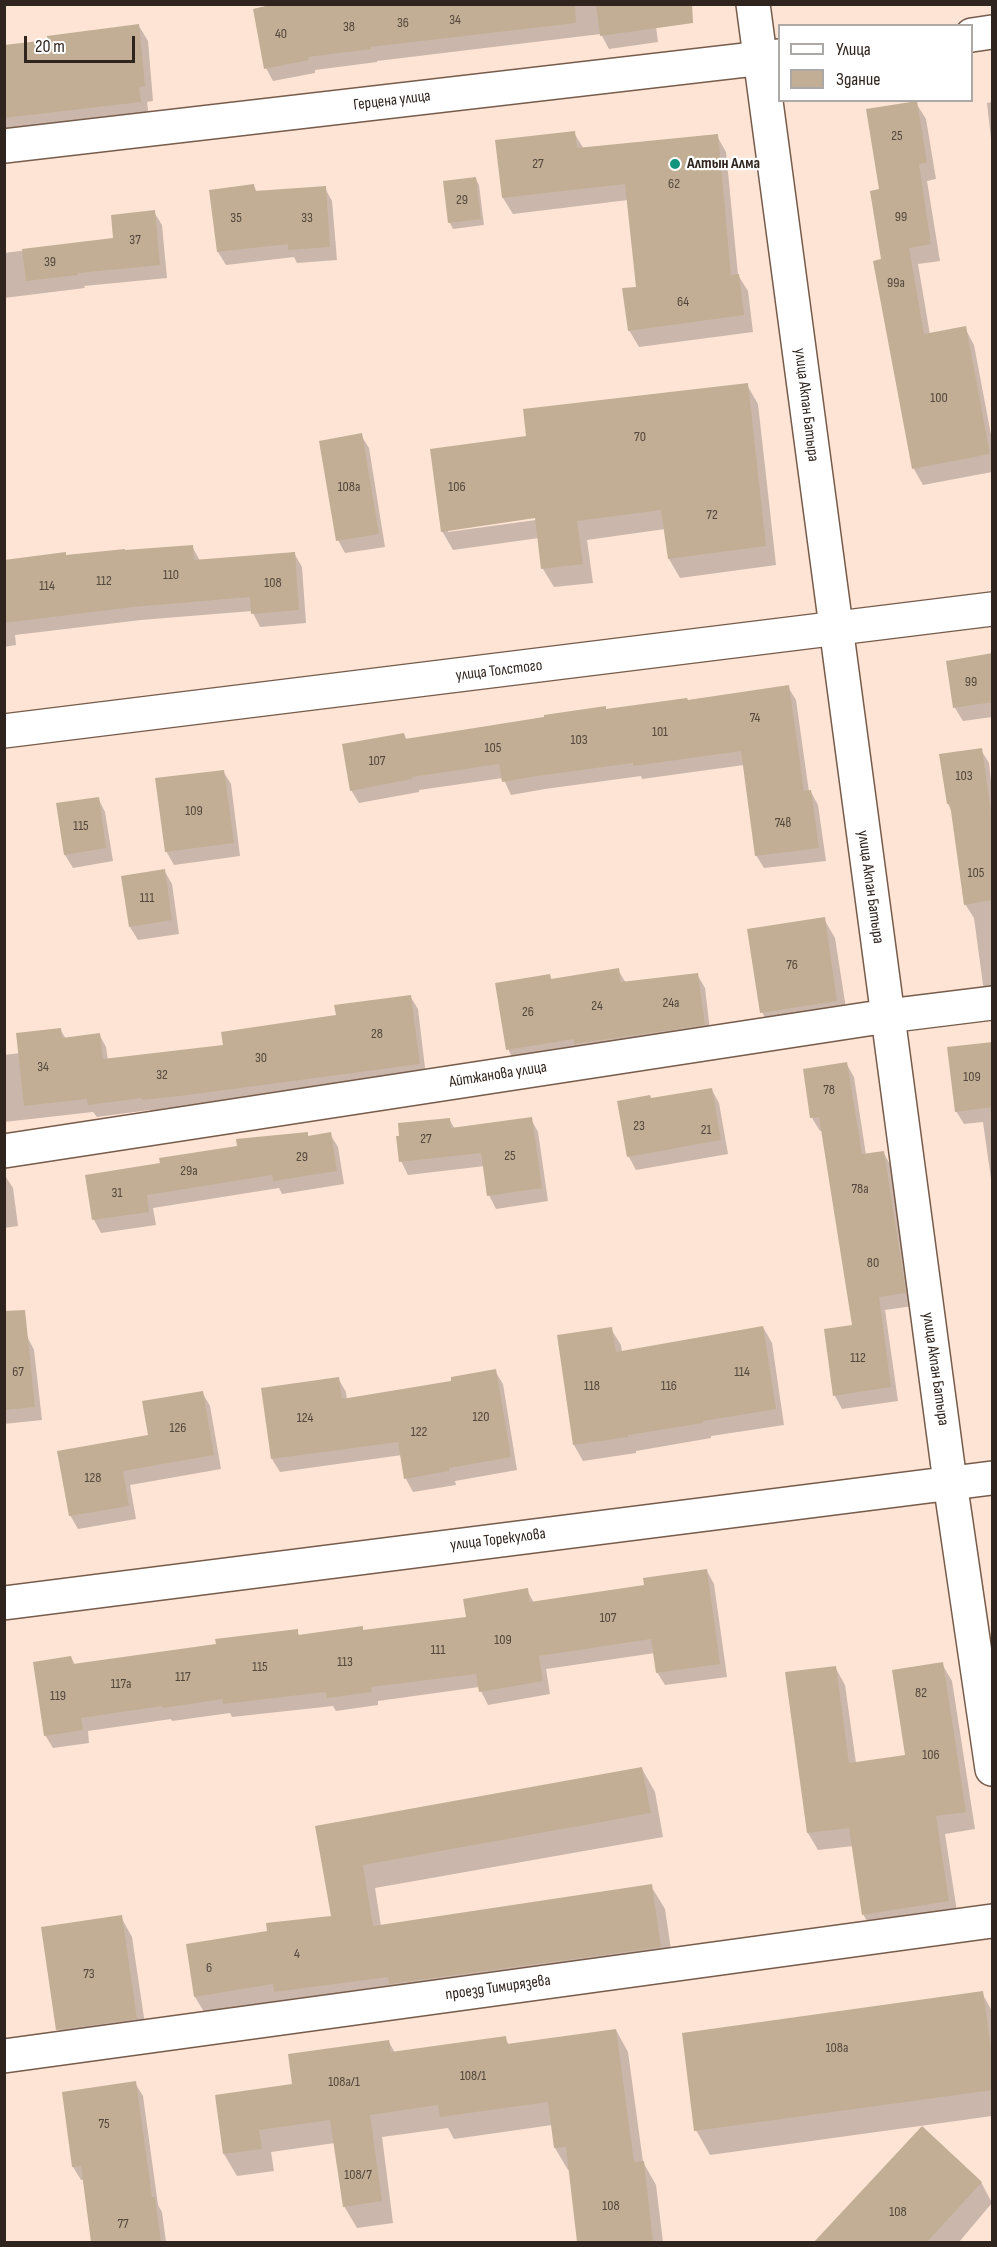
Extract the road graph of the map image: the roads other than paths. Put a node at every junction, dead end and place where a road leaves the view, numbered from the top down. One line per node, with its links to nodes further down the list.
1 (753, 4): 4 (street, улица Акпан Батыра)
2 (993, 32): 3 (street)
3 (973, 35)
4 (770, 57): 5 (street, Герцена улица); 7 (street, улица Акпан Батыра)
5 (4, 146)
6 (993, 609): 7 (street, улица Толстого)
7 (835, 629): 8 (street, улица Толстого); 10 (street, улица Акпан Батыра)
8 (4, 731)
9 (993, 1003): 10 (street, Айтжанова улица)
10 (887, 1016): 11 (street, Айтжанова улица); 13 (street, улица Акпан Батыра)
11 (4, 1151)
12 (993, 1478): 13 (street, улица Торекулова)
13 (950, 1482): 14 (street, улица Торекулова); 15 (street, улица Акпан Батыра)
14 (4, 1603)
15 (993, 1769)
16 (993, 1921): 17 (street, проезд Тимирязева)
17 (4, 2056)

